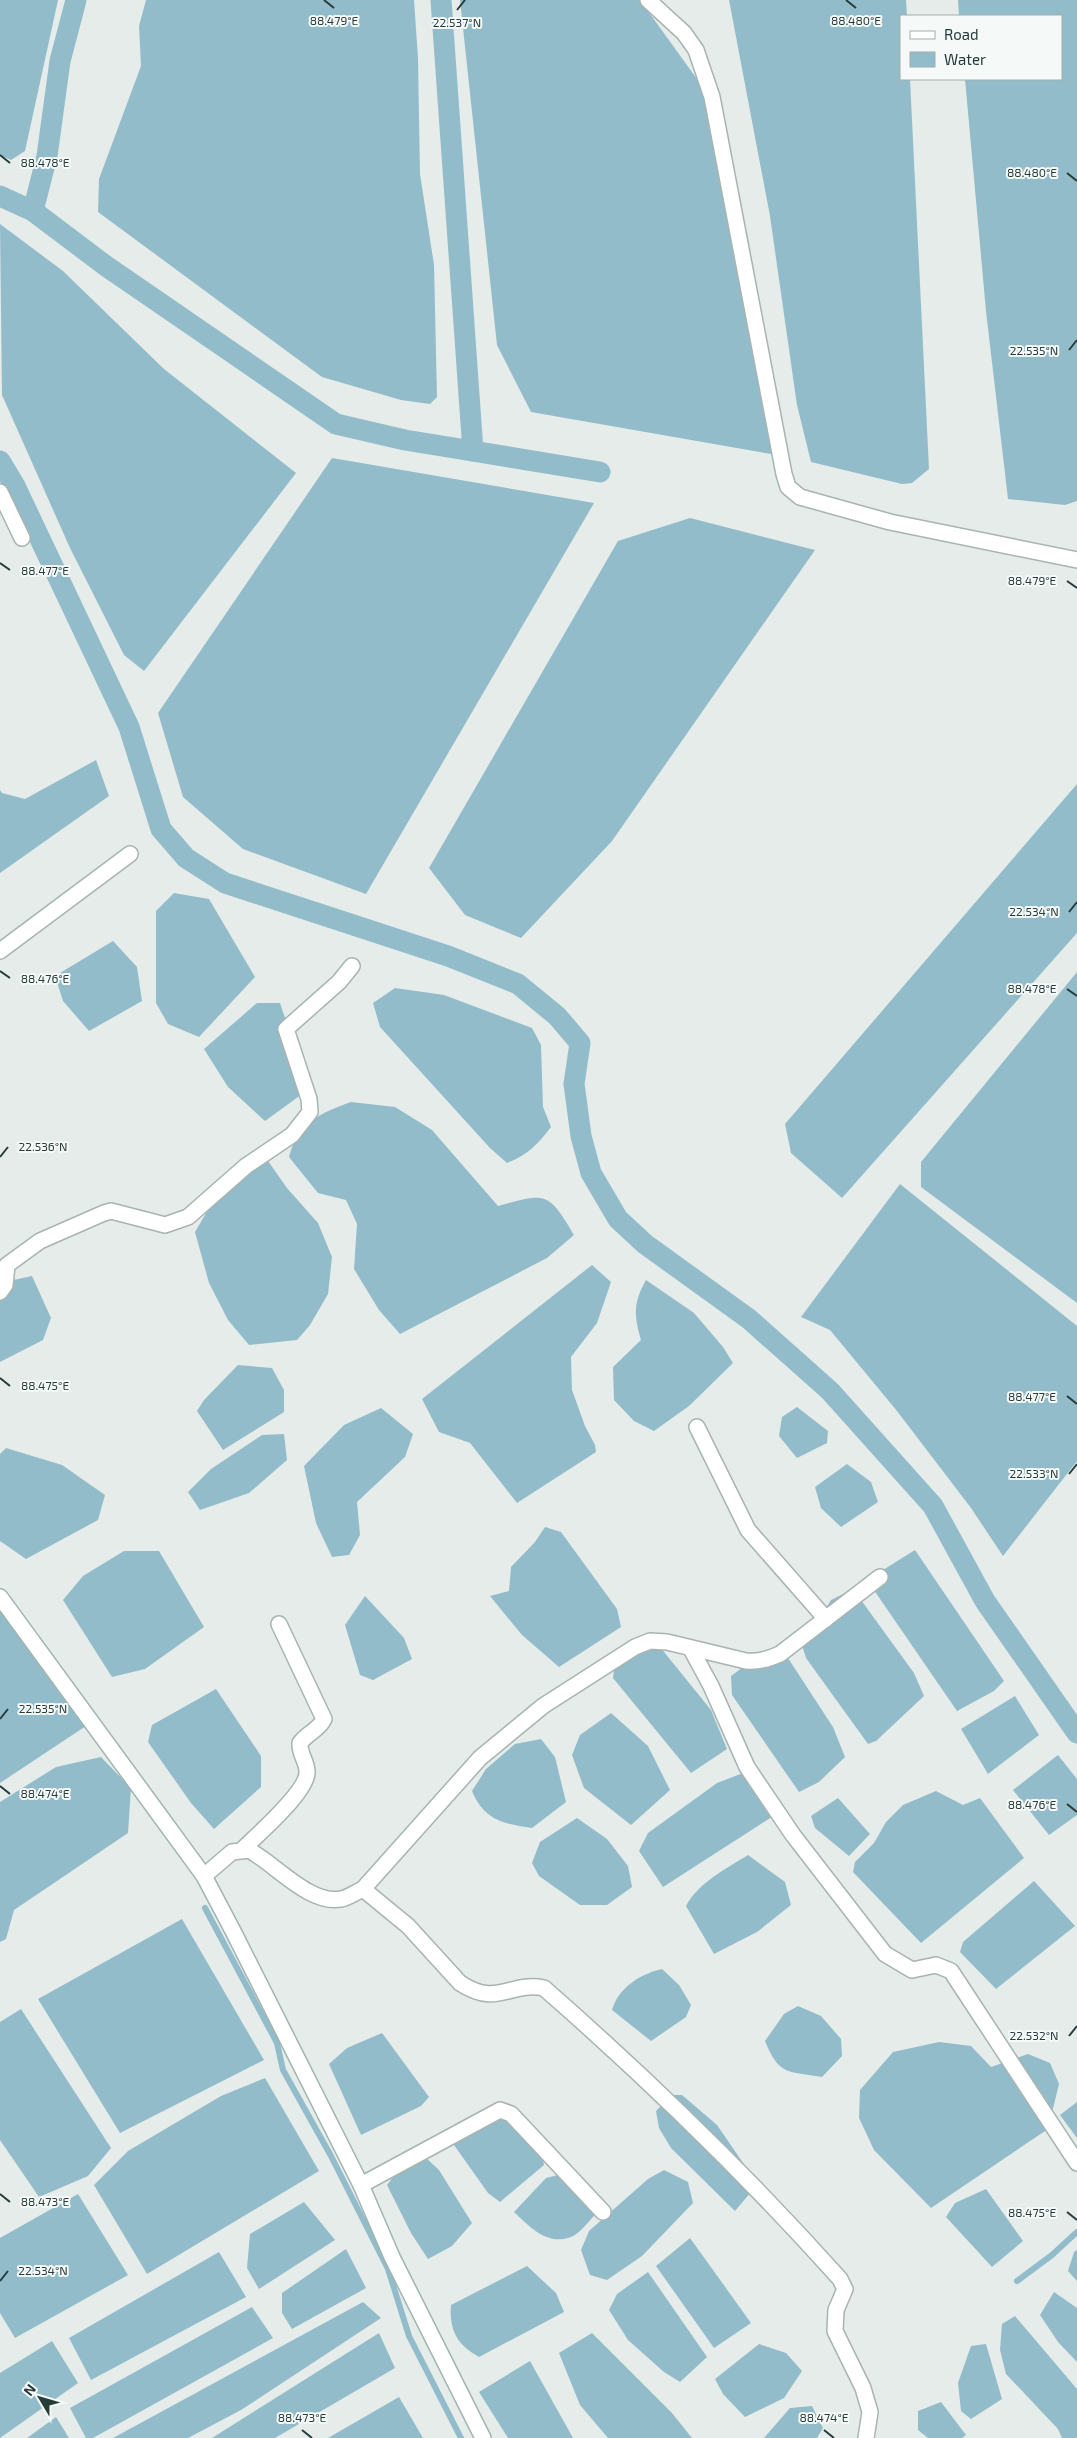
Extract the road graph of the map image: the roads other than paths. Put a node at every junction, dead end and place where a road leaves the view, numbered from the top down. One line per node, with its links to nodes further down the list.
1 (648, 0): 4 (street)
2 (0, 492): 3 (street)
3 (22, 538)
4 (1077, 560)
5 (130, 854): 6 (street)
6 (0, 951)
7 (352, 966): 8 (street)
8 (0, 1292)
9 (697, 1427): 12 (street)
10 (880, 1577): 12 (street)
11 (0, 1597): 16 (street)
12 (826, 1619): 14 (street)
13 (279, 1624): 15 (street)
14 (691, 1649): 17 (street); 18 (street)
15 (243, 1849): 16 (street); 17 (street)
16 (204, 1876): 19 (street)
17 (362, 1889): 22 (street)
18 (1077, 2163)
19 (361, 2186): 20 (street); 21 (street)
20 (603, 2212)
21 (483, 2438)
22 (866, 2438)

